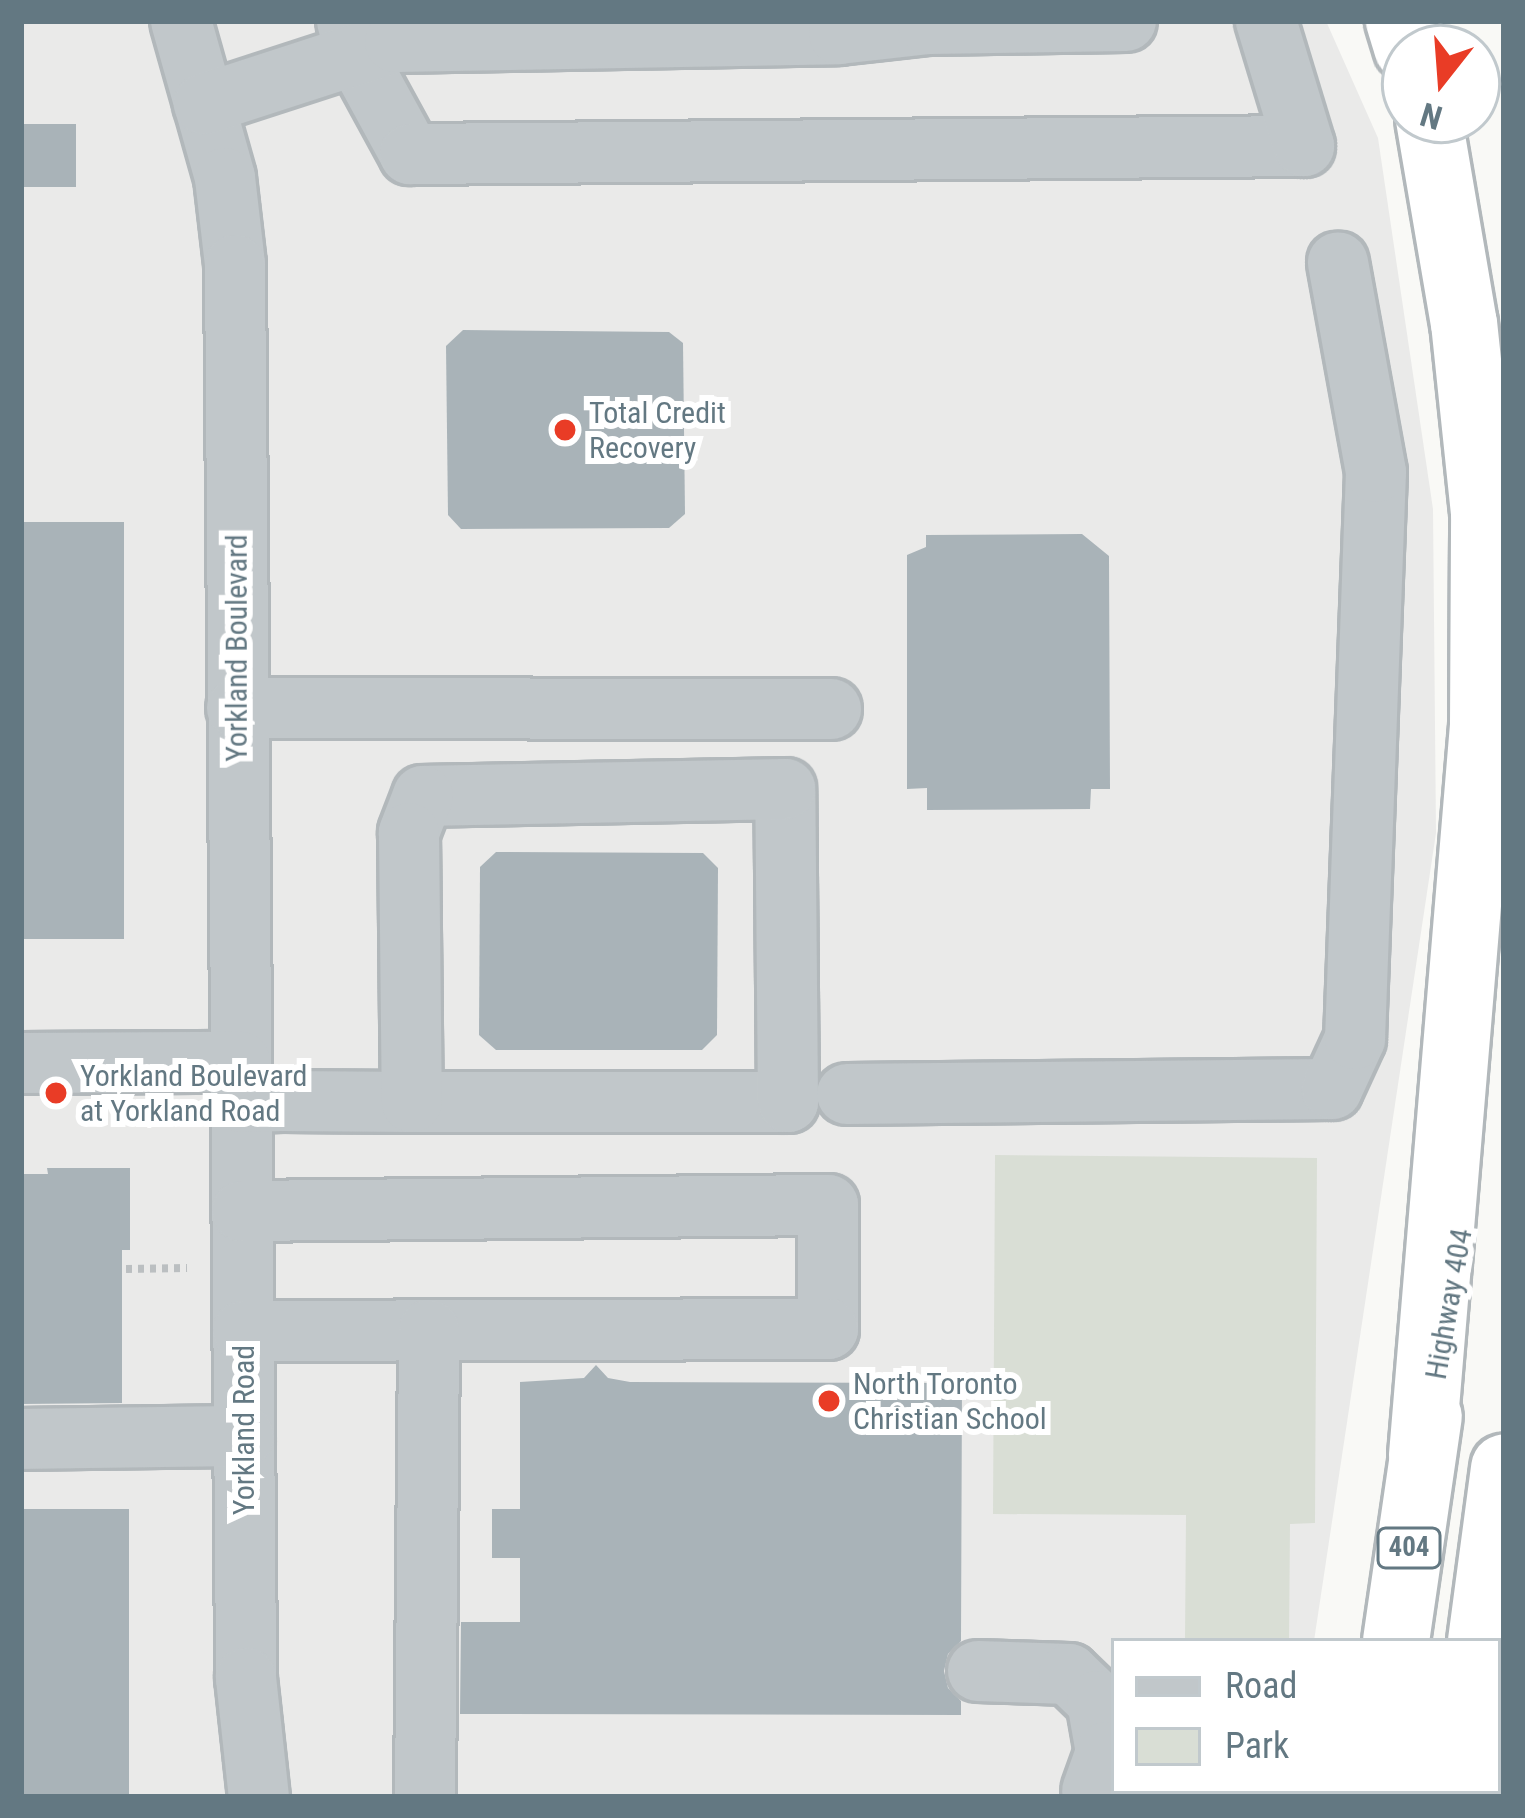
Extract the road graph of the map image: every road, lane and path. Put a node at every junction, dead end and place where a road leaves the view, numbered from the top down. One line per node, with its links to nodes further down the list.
1 (181, 21): 7 (street, Yorkland Boulevard)
2 (1126, 21): 4 (street)
3 (1266, 21): 6 (street)
4 (928, 22): 5 (street)
5 (698, 28): 6 (street)
6 (351, 38): 7 (street)
7 (204, 104): 10 (street, Yorkland Boulevard)
8 (1433, 144): 24 (highway)
9 (1339, 262): 15 (street)
10 (237, 709): 11 (street); 14 (street, Yorkland Boulevard)
11 (831, 709)
12 (1504, 968): 24 (highway, Highway 404 / 404)
13 (21, 1063): 14 (street)
14 (240, 1082): 16 (street); 17 (street, Yorkland Road)
15 (847, 1094)
16 (412, 1102): 16 (street)
17 (242, 1211): 20 (street); 21 (street, Yorkland Road)
18 (187, 1268): 19 (path)
19 (126, 1269)
20 (429, 1330): 21 (street); 31 (street)
21 (243, 1331): 22 (street, Yorkland Road)
22 (244, 1436): 23 (street); 30 (street, Yorkland Road)
23 (21, 1439)
24 (1422, 1455): 26 (highway, Highway 404 / 404)
25 (1504, 1468): 27 (highway)
26 (1396, 1638)
27 (1480, 1638)
28 (978, 1670): 29 (street)
29 (1092, 1791)
30 (259, 1797)
31 (425, 1797)

